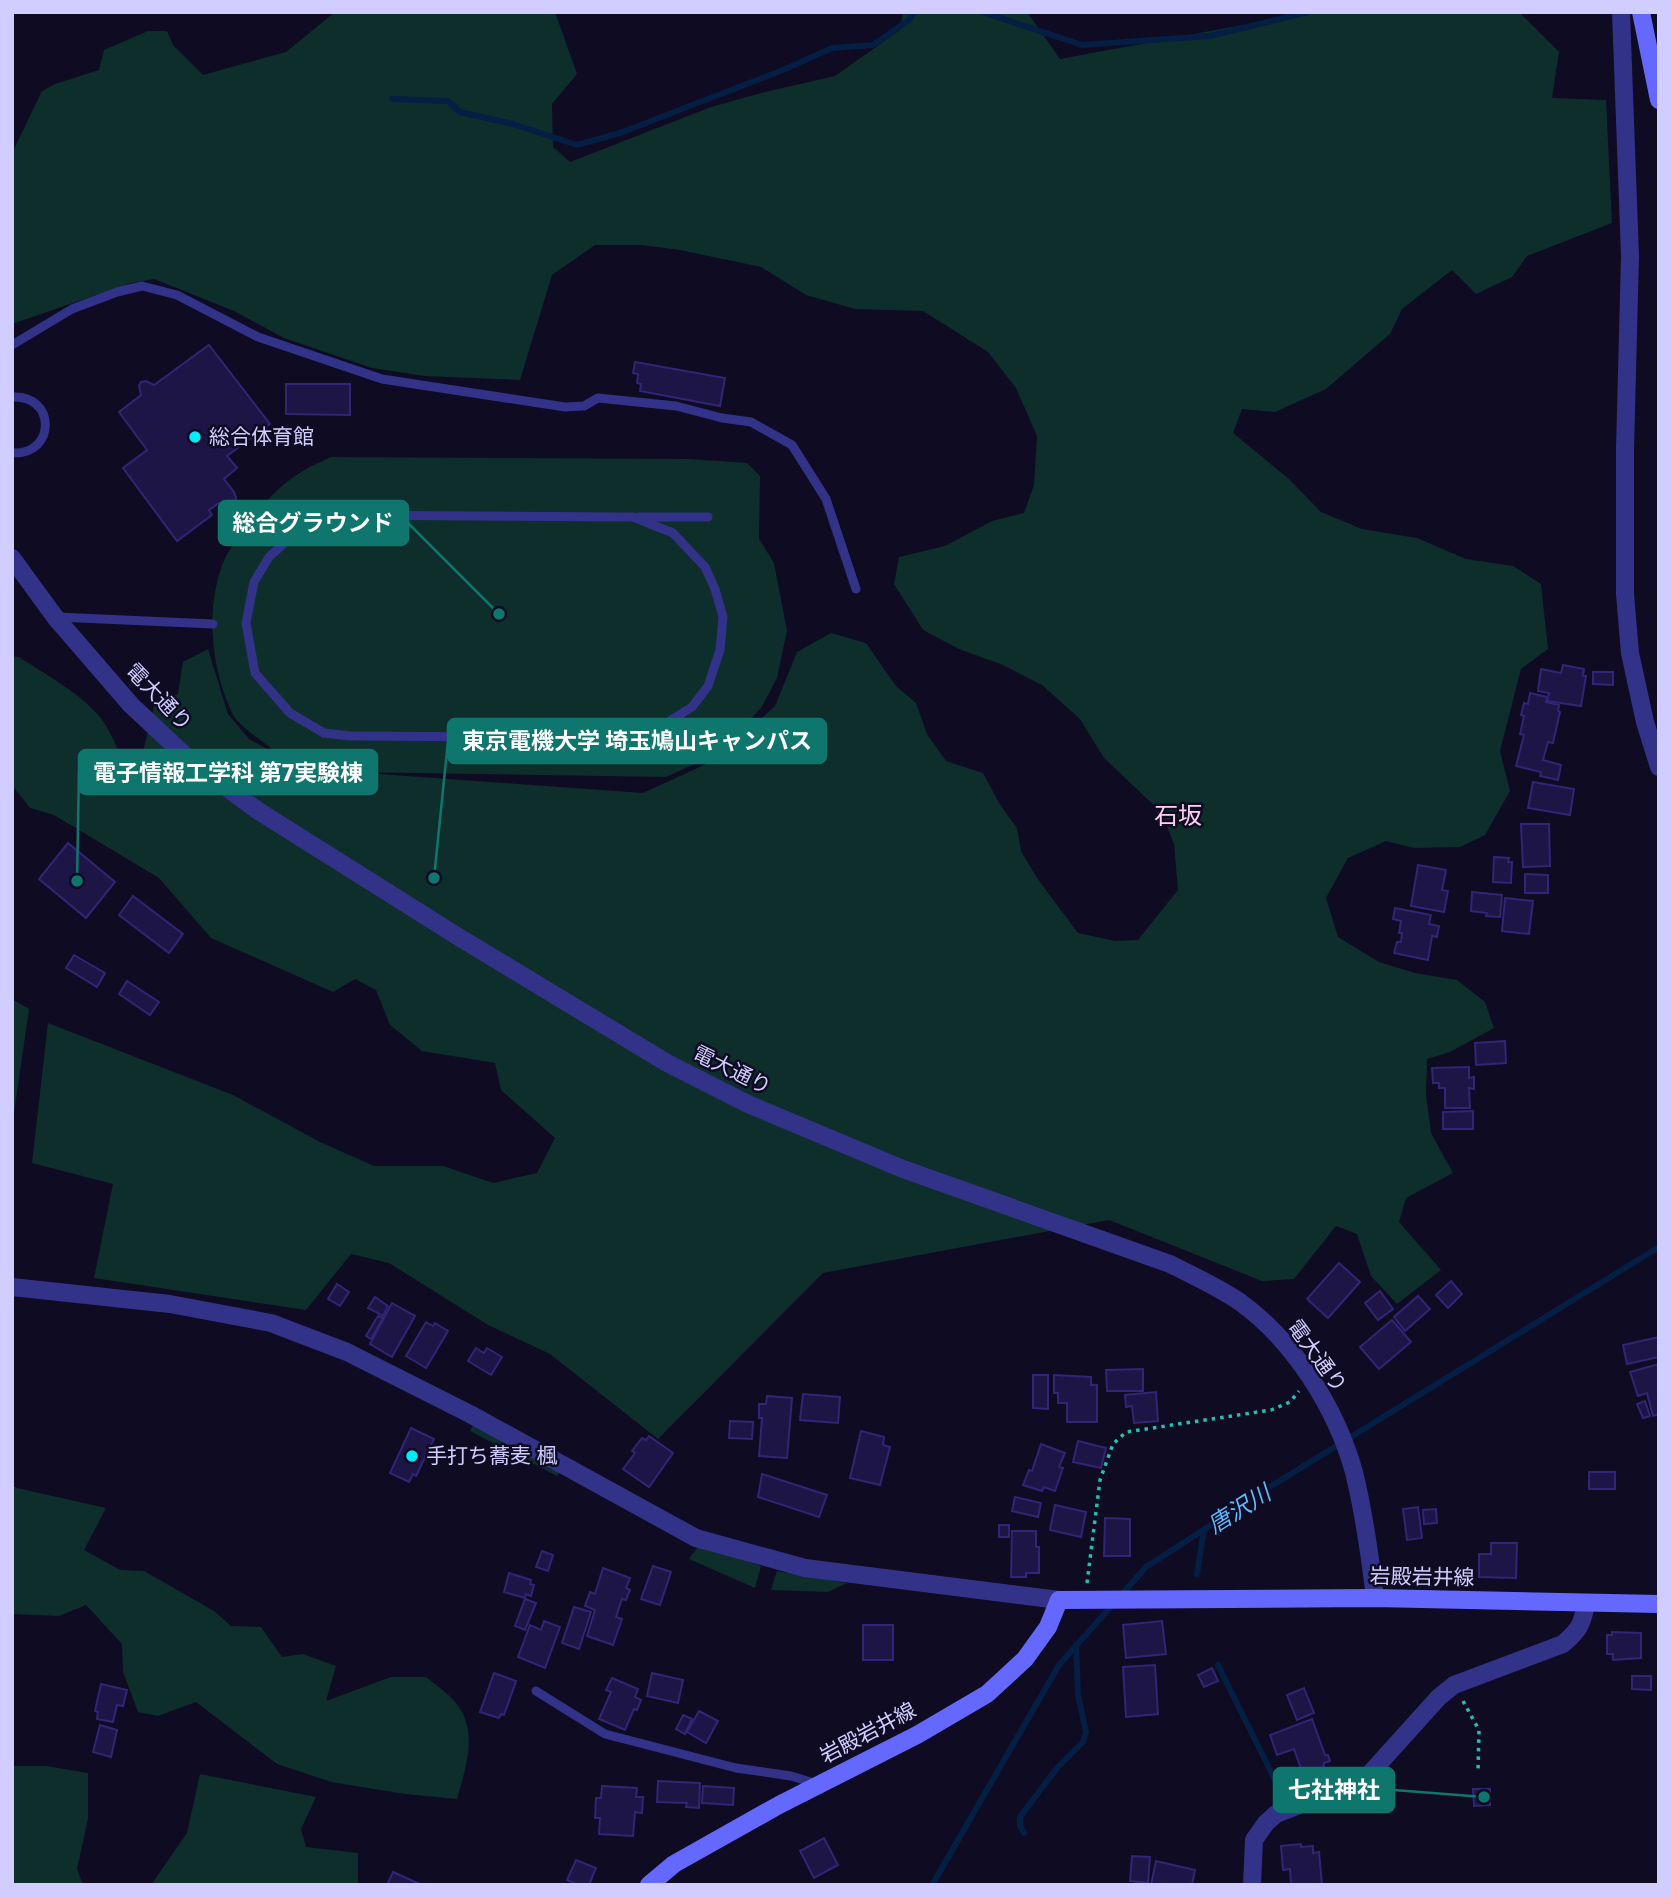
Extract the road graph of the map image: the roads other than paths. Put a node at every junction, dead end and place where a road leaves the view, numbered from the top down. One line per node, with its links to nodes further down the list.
1 (1621, 12): 15 (street)
2 (1641, 12): 3 (main road)
3 (1659, 100)
4 (12, 345): 12 (lane)
5 (12, 397): 6 (lane)
6 (12, 453)
7 (277, 514): 8 (lane)
8 (335, 515): 9 (lane); 9 (lane)
9 (633, 517): 10 (lane)
10 (708, 517)
11 (12, 558): 13 (street, 電大通り)
12 (856, 589)
13 (55, 617): 14 (lane); 17 (street, 電大通り)
14 (213, 624)
15 (1659, 768)
16 (12, 1287): 18 (street)
17 (1375, 1598): 18 (main road, 岩殿岩井線); 19 (main road, 岩殿岩井線)
18 (1059, 1600): 22 (main road, 岩殿岩井線)
19 (1586, 1604): 20 (main road, 岩殿岩井線); 24 (street)
20 (1659, 1604)
21 (536, 1691): 22 (lane)
22 (819, 1785): 23 (main road, 岩殿岩井線)
23 (649, 1885)
24 (1252, 1885)

